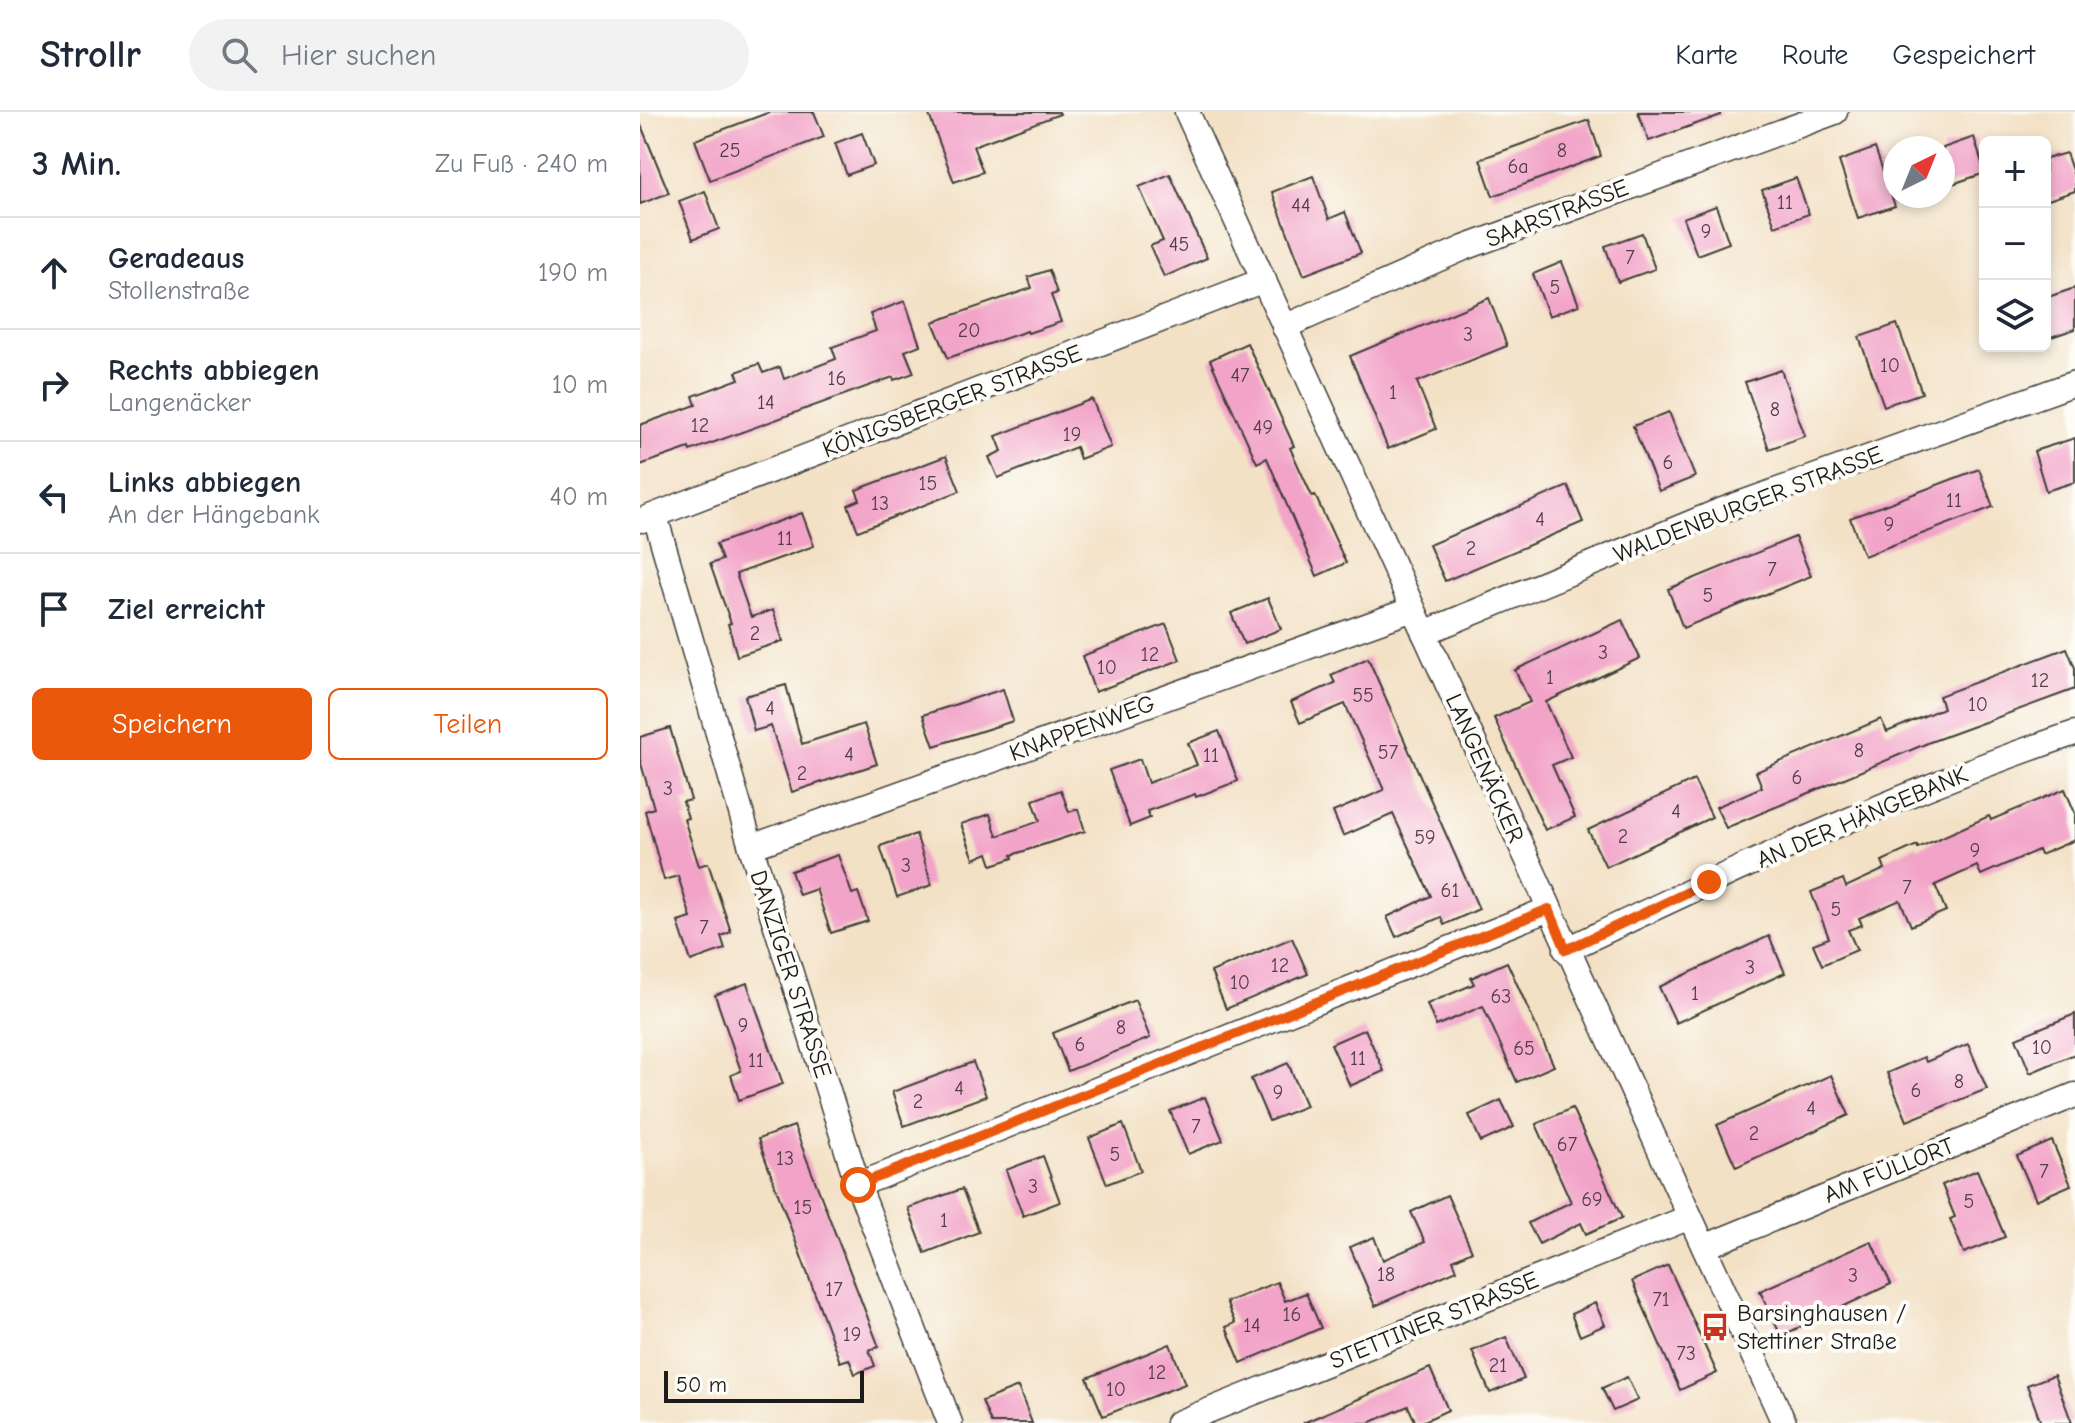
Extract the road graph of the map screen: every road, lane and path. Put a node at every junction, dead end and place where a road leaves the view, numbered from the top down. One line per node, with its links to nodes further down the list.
1 (1187, 112): 3 (street, LANGENÄCKER)
2 (1835, 112): 4 (street, SAARSTRASSE)
3 (1264, 280): 4 (street, LANGENÄCKER); 6 (street, KÖNIGSBERGER STRASSE)
4 (1284, 327): 7 (street, LANGENÄCKER)
5 (2075, 383): 8 (street, WALDENBURGER STRASSE)
6 (648, 519): 10 (street, DANZIGER STRASSE)
7 (1413, 609): 8 (street, LANGENÄCKER); 10 (street, KNAPPENWEG)
8 (1424, 633): 11 (street, LANGENÄCKER)
9 (2075, 733): 12 (street, AN DER HÄNGEBANK)
10 (751, 847): 14 (street, DANZIGER STRASSE)
11 (1549, 909): 12 (street, LANGENÄCKER); 14 (street)
12 (1566, 950): 15 (street, LANGENÄCKER)
13 (2075, 1095): 16 (street, AM FÜLLORT)
14 (858, 1185): 17 (street, DANZIGER STRASSE)
15 (1690, 1217): 16 (street, LANGENÄCKER); 18 (street, STETTINER STRASSE)
16 (1704, 1247): 19 (street, LANGENÄCKER)
17 (950, 1423)
18 (1178, 1423)
19 (1784, 1423)

